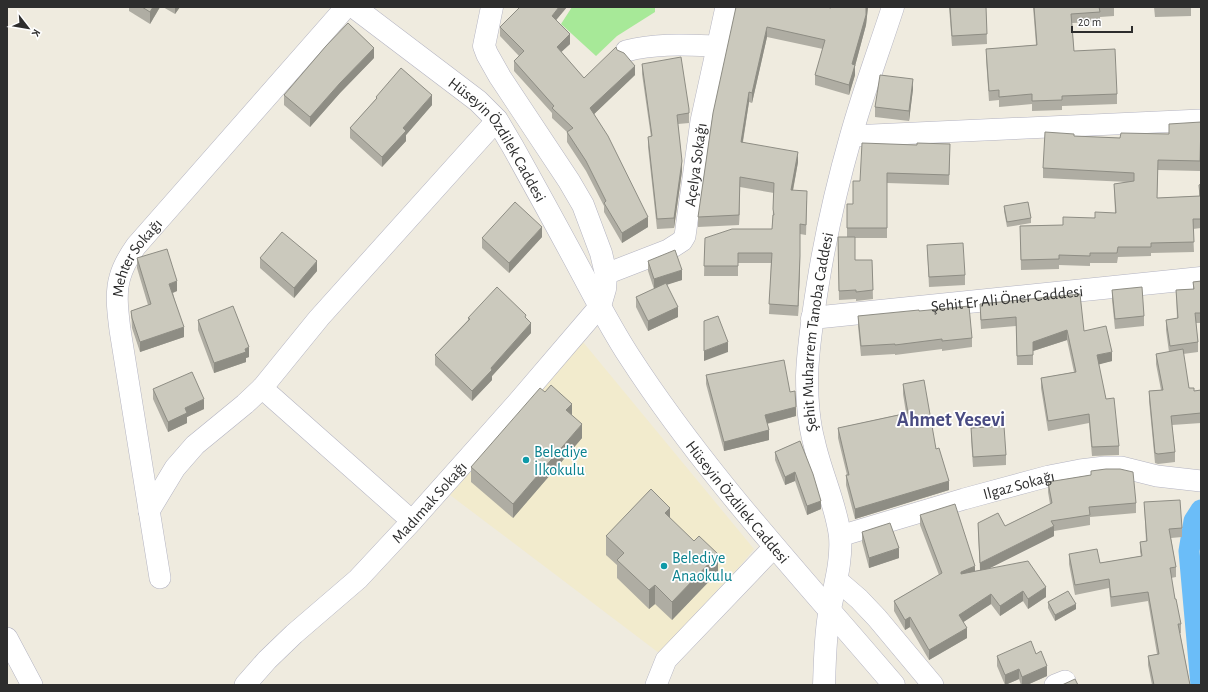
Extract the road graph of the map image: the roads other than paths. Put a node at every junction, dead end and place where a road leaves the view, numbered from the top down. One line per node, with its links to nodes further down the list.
1 (346, 7): 17 (street, Mehter Sokağı)
2 (354, 7): 8 (street, Hüseyin Özdilek Caddesi)
3 (492, 7): 11 (street)
4 (726, 7): 6 (street, Açelya Sokağı)
5 (893, 7): 10 (street, Şehit Muharrem Tanoba Caddesi)
6 (718, 46): 7 (street); 11 (street, Açelya Sokağı)
7 (626, 51)
8 (497, 120): 13 (street, Hüseyin Özdilek Caddesi); 15 (street)
9 (1201, 120): 10 (street)
10 (851, 136): 14 (street, Şehit Muharrem Tanoba Caddesi)
11 (606, 274): 13 (street)
12 (1201, 278): 14 (street, Şehit Er Ali Öner Caddesi)
13 (600, 306): 18 (street, Madımak Sokağı); 20 (street, Hüseyin Özdilek Caddesi)
14 (812, 318): 19 (street, Şehit Muharrem Tanoba Caddesi)
15 (262, 388): 17 (street); 18 (street)
16 (1201, 481): 19 (street, Ilgaz Sokağı)
17 (149, 511): 21 (street, Mehter Sokağı)
18 (412, 521): 26 (street, Madımak Sokağı)
19 (840, 536): 22 (street, Şehit Muharrem Tanoba Caddesi)
20 (774, 547): 23 (street, Hüseyin Özdilek Caddesi); 27 (street)
21 (160, 578)
22 (837, 580): 23 (street, Şehit Muharrem Tanoba Caddesi); 30 (street)
23 (830, 609): 28 (street, Şehit Muharrem Tanoba Caddesi); 29 (street, Hüseyin Özdilek Caddesi)
24 (7, 638): 25 (street)
25 (32, 685)
26 (244, 685)
27 (656, 685)
28 (824, 685)
29 (894, 685)
30 (933, 685)

